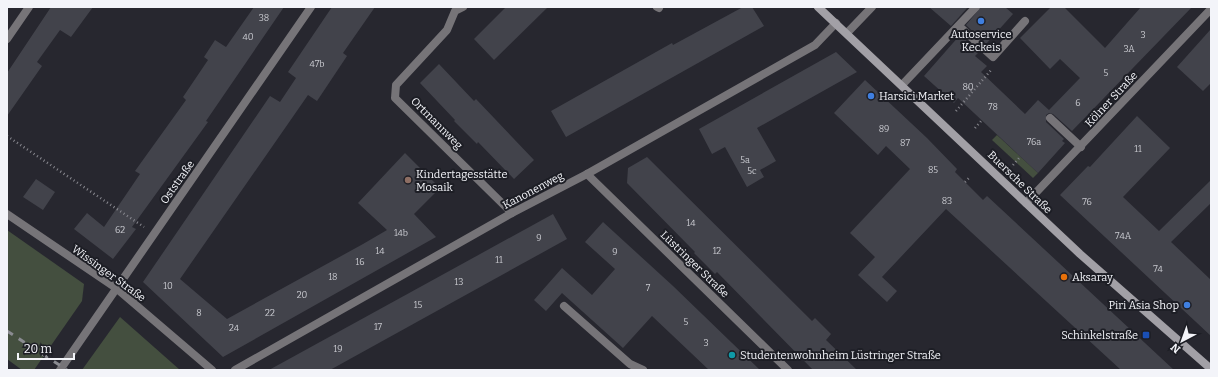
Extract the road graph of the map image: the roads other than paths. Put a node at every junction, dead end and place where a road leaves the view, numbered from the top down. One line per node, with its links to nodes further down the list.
1 (29, 7): 12 (street)
2 (311, 7): 20 (street, Oststraße)
3 (463, 7): 18 (street, Ortmannweg)
4 (872, 7): 11 (street)
5 (976, 7): 10 (street)
6 (822, 8): 9 (main road, Buersche Straße)
7 (1211, 9): 15 (street, Kölner Straße)
8 (1025, 21): 10 (street)
9 (836, 24): 11 (main road, Buersche Straße); 16 (street, Kanonenweg)
10 (959, 26): 13 (street)
11 (847, 33): 13 (main road, Buersche Straße)
12 (7, 39)
13 (902, 85): 17 (main road, Buersche Straße)
14 (1050, 118): 15 (street)
15 (1081, 147): 17 (street, Kölner Straße)
16 (587, 174): 18 (street, Kanonenweg); 27 (street, Lüstringer Straße)
17 (1026, 203): 22 (main road, Buersche Straße)
18 (512, 213): 25 (street, Kanonenweg)
19 (7, 214): 20 (street, Wissinger Straße)
20 (116, 288): 23 (street, Oststraße); 24 (street, Wissinger Straße)
21 (564, 306): 26 (street)
22 (1211, 369)
23 (60, 370)
24 (212, 370)
25 (235, 370)
26 (642, 370)
27 (788, 370)

